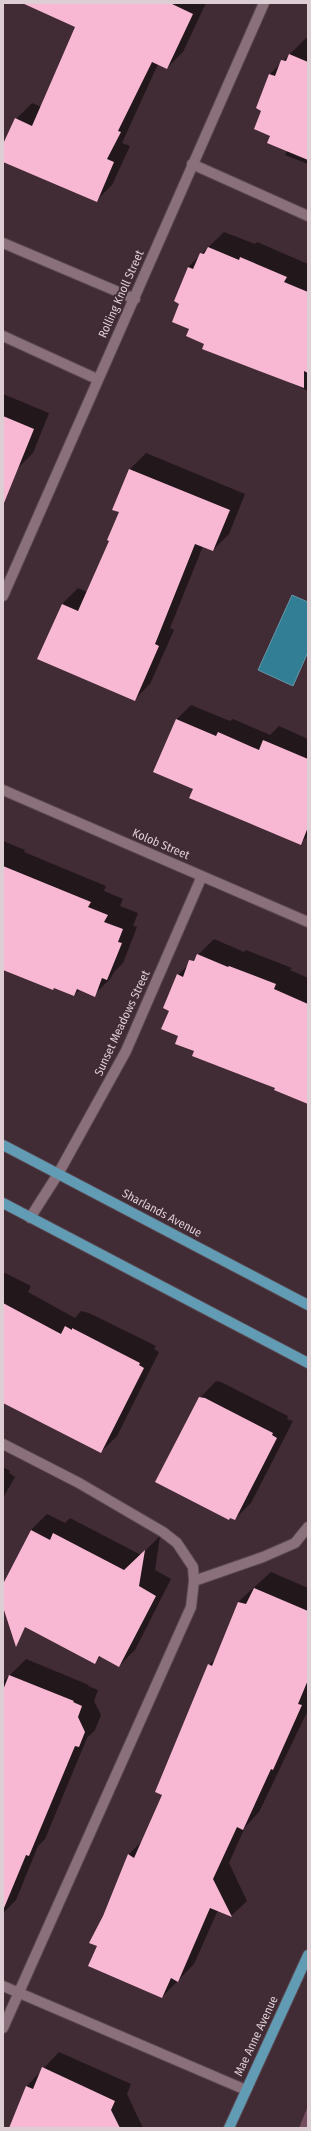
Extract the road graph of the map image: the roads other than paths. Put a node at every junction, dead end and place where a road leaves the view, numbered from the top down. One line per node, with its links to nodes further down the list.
1 (264, 3): 2 (street, Rolling Knoll Street)
2 (192, 164): 3 (street); 5 (street, Rolling Knoll Street)
3 (308, 216)
4 (3, 243): 5 (street)
5 (135, 299): 7 (street, Rolling Knoll Street)
6 (3, 336): 7 (street)
7 (97, 378): 8 (street, Rolling Knoll Street)
8 (3, 596)
9 (3, 790): 10 (street, Kolob Street)
10 (202, 876): 11 (street, Kolob Street); 13 (street, Sunset Meadows Street)
11 (308, 922)
12 (3, 1145): 13 (main road, Sharlands Avenue)
13 (58, 1174): 15 (street, Sunset Meadows Street); 16 (main road, Sharlands Avenue)
14 (3, 1204): 15 (main road)
15 (30, 1218): 17 (main road)
16 (308, 1305)
17 (308, 1363)
18 (3, 1444): 20 (street)
19 (308, 1526): 20 (street)
20 (194, 1581): 23 (street)
21 (308, 1955): 25 (main road, Mae Anne Avenue)
22 (3, 1986): 23 (street)
23 (18, 1993): 24 (street); 25 (street)
24 (3, 2028)
25 (246, 2090): 26 (main road, Mae Anne Avenue)
26 (229, 2128)

